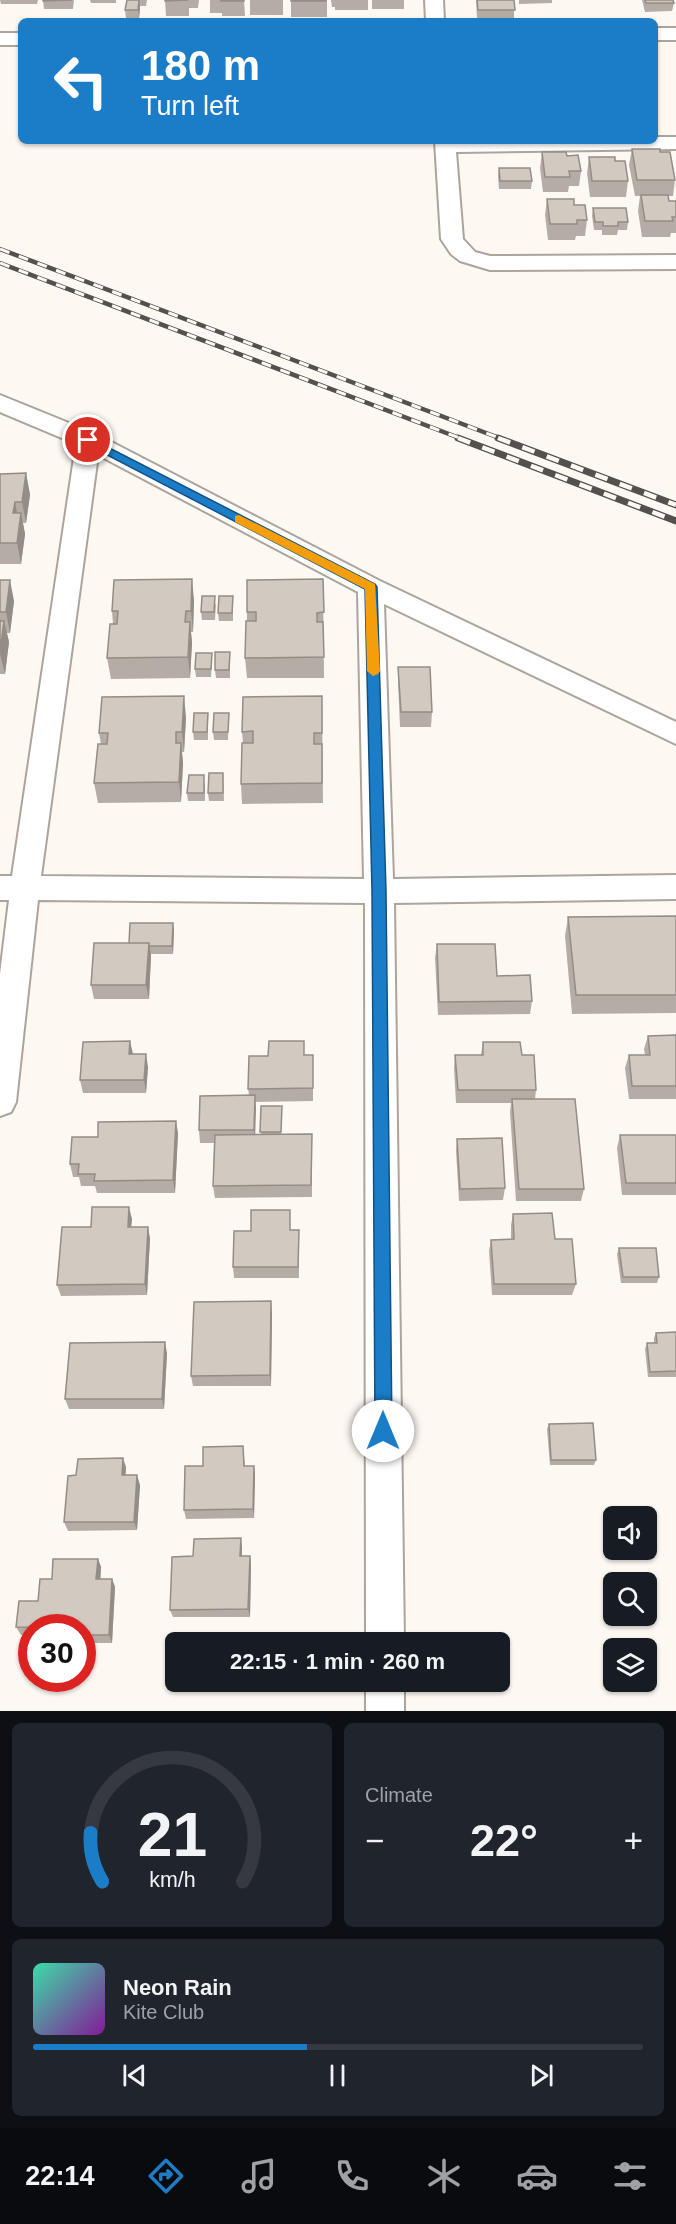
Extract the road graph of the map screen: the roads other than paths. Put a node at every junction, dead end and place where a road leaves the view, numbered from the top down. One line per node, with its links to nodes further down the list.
1 (434, 0): 2 (street)
2 (435, 18)
3 (658, 34): 4 (street)
4 (676, 34)
5 (0, 39): 6 (street)
6 (18, 39)
7 (658, 143): 8 (street)
8 (676, 143)
9 (445, 144): 10 (street)
10 (676, 262)
11 (0, 403): 12 (street)
12 (88, 440): 13 (street); 16 (street)
13 (371, 587): 14 (street); 17 (street)
14 (676, 734)
15 (676, 887): 17 (street)
16 (12, 888): 17 (street); 18 (street)
17 (379, 891): 19 (street)
18 (0, 1102)
19 (385, 1632)
20 (385, 1692): 21 (street)
21 (385, 1711)

